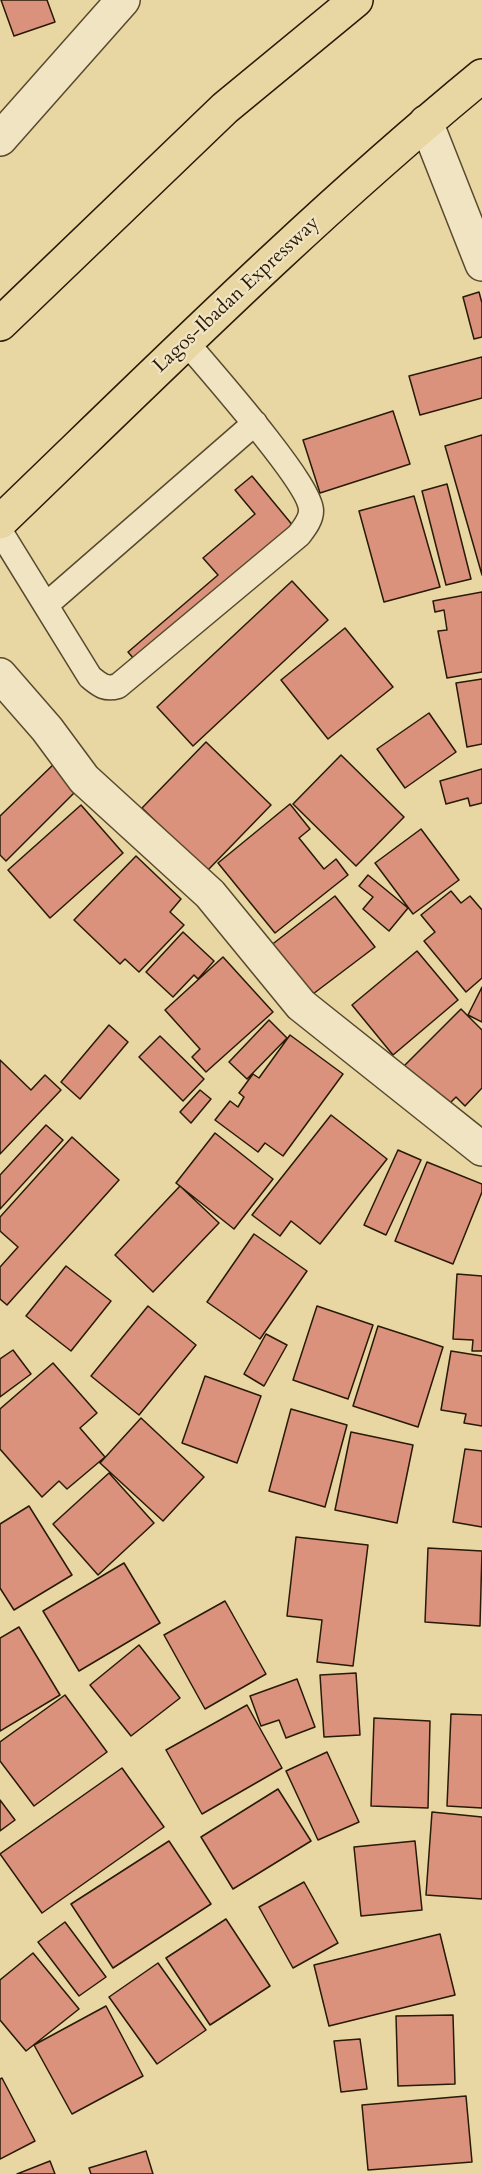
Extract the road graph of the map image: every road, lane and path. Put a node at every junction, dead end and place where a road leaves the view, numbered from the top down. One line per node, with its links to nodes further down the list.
1 (123, 0): 5 (street)
2 (356, 0): 7 (highway)
3 (482, 76): 4 (highway, Lagos-Ibadan Expressway)
4 (426, 122): 6 (street); 8 (highway, Lagos-Ibadan Expressway)
5 (0, 139)
6 (482, 264)
7 (0, 324)
8 (186, 342): 9 (lane); 10 (highway, Lagos-Ibadan Expressway)
9 (255, 423): 12 (lane); 12 (lane)
10 (0, 522)
11 (0, 531): 12 (lane)
12 (46, 605)
13 (0, 675): 14 (street)
14 (482, 1149)

